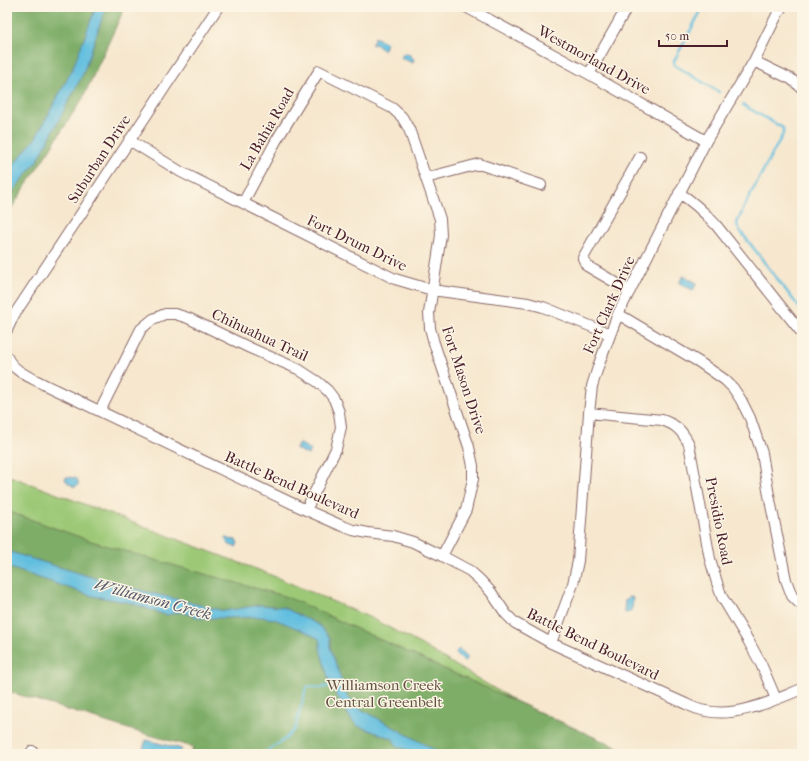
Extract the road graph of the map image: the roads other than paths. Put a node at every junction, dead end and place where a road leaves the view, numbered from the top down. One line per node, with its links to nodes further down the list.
1 (218, 7): 9 (street, Suburban Drive)
2 (466, 7): 7 (street, Westmorland Drive)
3 (627, 7): 7 (street)
4 (782, 7): 5 (street, Fort Clark Drive)
5 (754, 61): 8 (street); 10 (street, Fort Clark Drive)
6 (319, 71): 12 (street, Fort Mason Drive); 15 (street, La Bahia Road)
7 (589, 74): 10 (street, Westmorland Drive)
8 (802, 88)
9 (129, 140): 15 (street, Fort Drum Drive); 19 (street, Suburban Drive)
10 (706, 141): 14 (street, Fort Clark Drive)
11 (640, 157): 17 (street)
12 (426, 178): 13 (street); 16 (street, Fort Mason Drive)
13 (541, 185)
14 (679, 193): 17 (street, Fort Clark Drive); 20 (street)
15 (243, 203): 16 (street, Fort Drum Drive)
16 (432, 290): 21 (street, Fort Drum Drive); 26 (street, Fort Mason Drive)
17 (630, 291): 18 (street, Fort Clark Drive)
18 (618, 314): 21 (street, Fort Clark Drive); 27 (street)
19 (7, 330)
20 (802, 333)
21 (610, 334): 24 (street, Fort Clark Drive)
22 (7, 356): 23 (street, Battle Bend Boulevard)
23 (100, 412): 25 (street, Battle Bend Boulevard); 25 (street, Chihuahua Trail)
24 (589, 413): 28 (street, Fort Clark Drive); 30 (street, Presidio Road)
25 (306, 510): 26 (street, Battle Bend Boulevard)
26 (442, 556): 28 (street, Battle Bend Boulevard)
27 (802, 605)
28 (551, 643): 30 (street, Battle Bend Boulevard)
29 (802, 689): 30 (street, Battle Bend Boulevard)
30 (776, 699)
31 (30, 754): 32 (street)
32 (36, 754)

